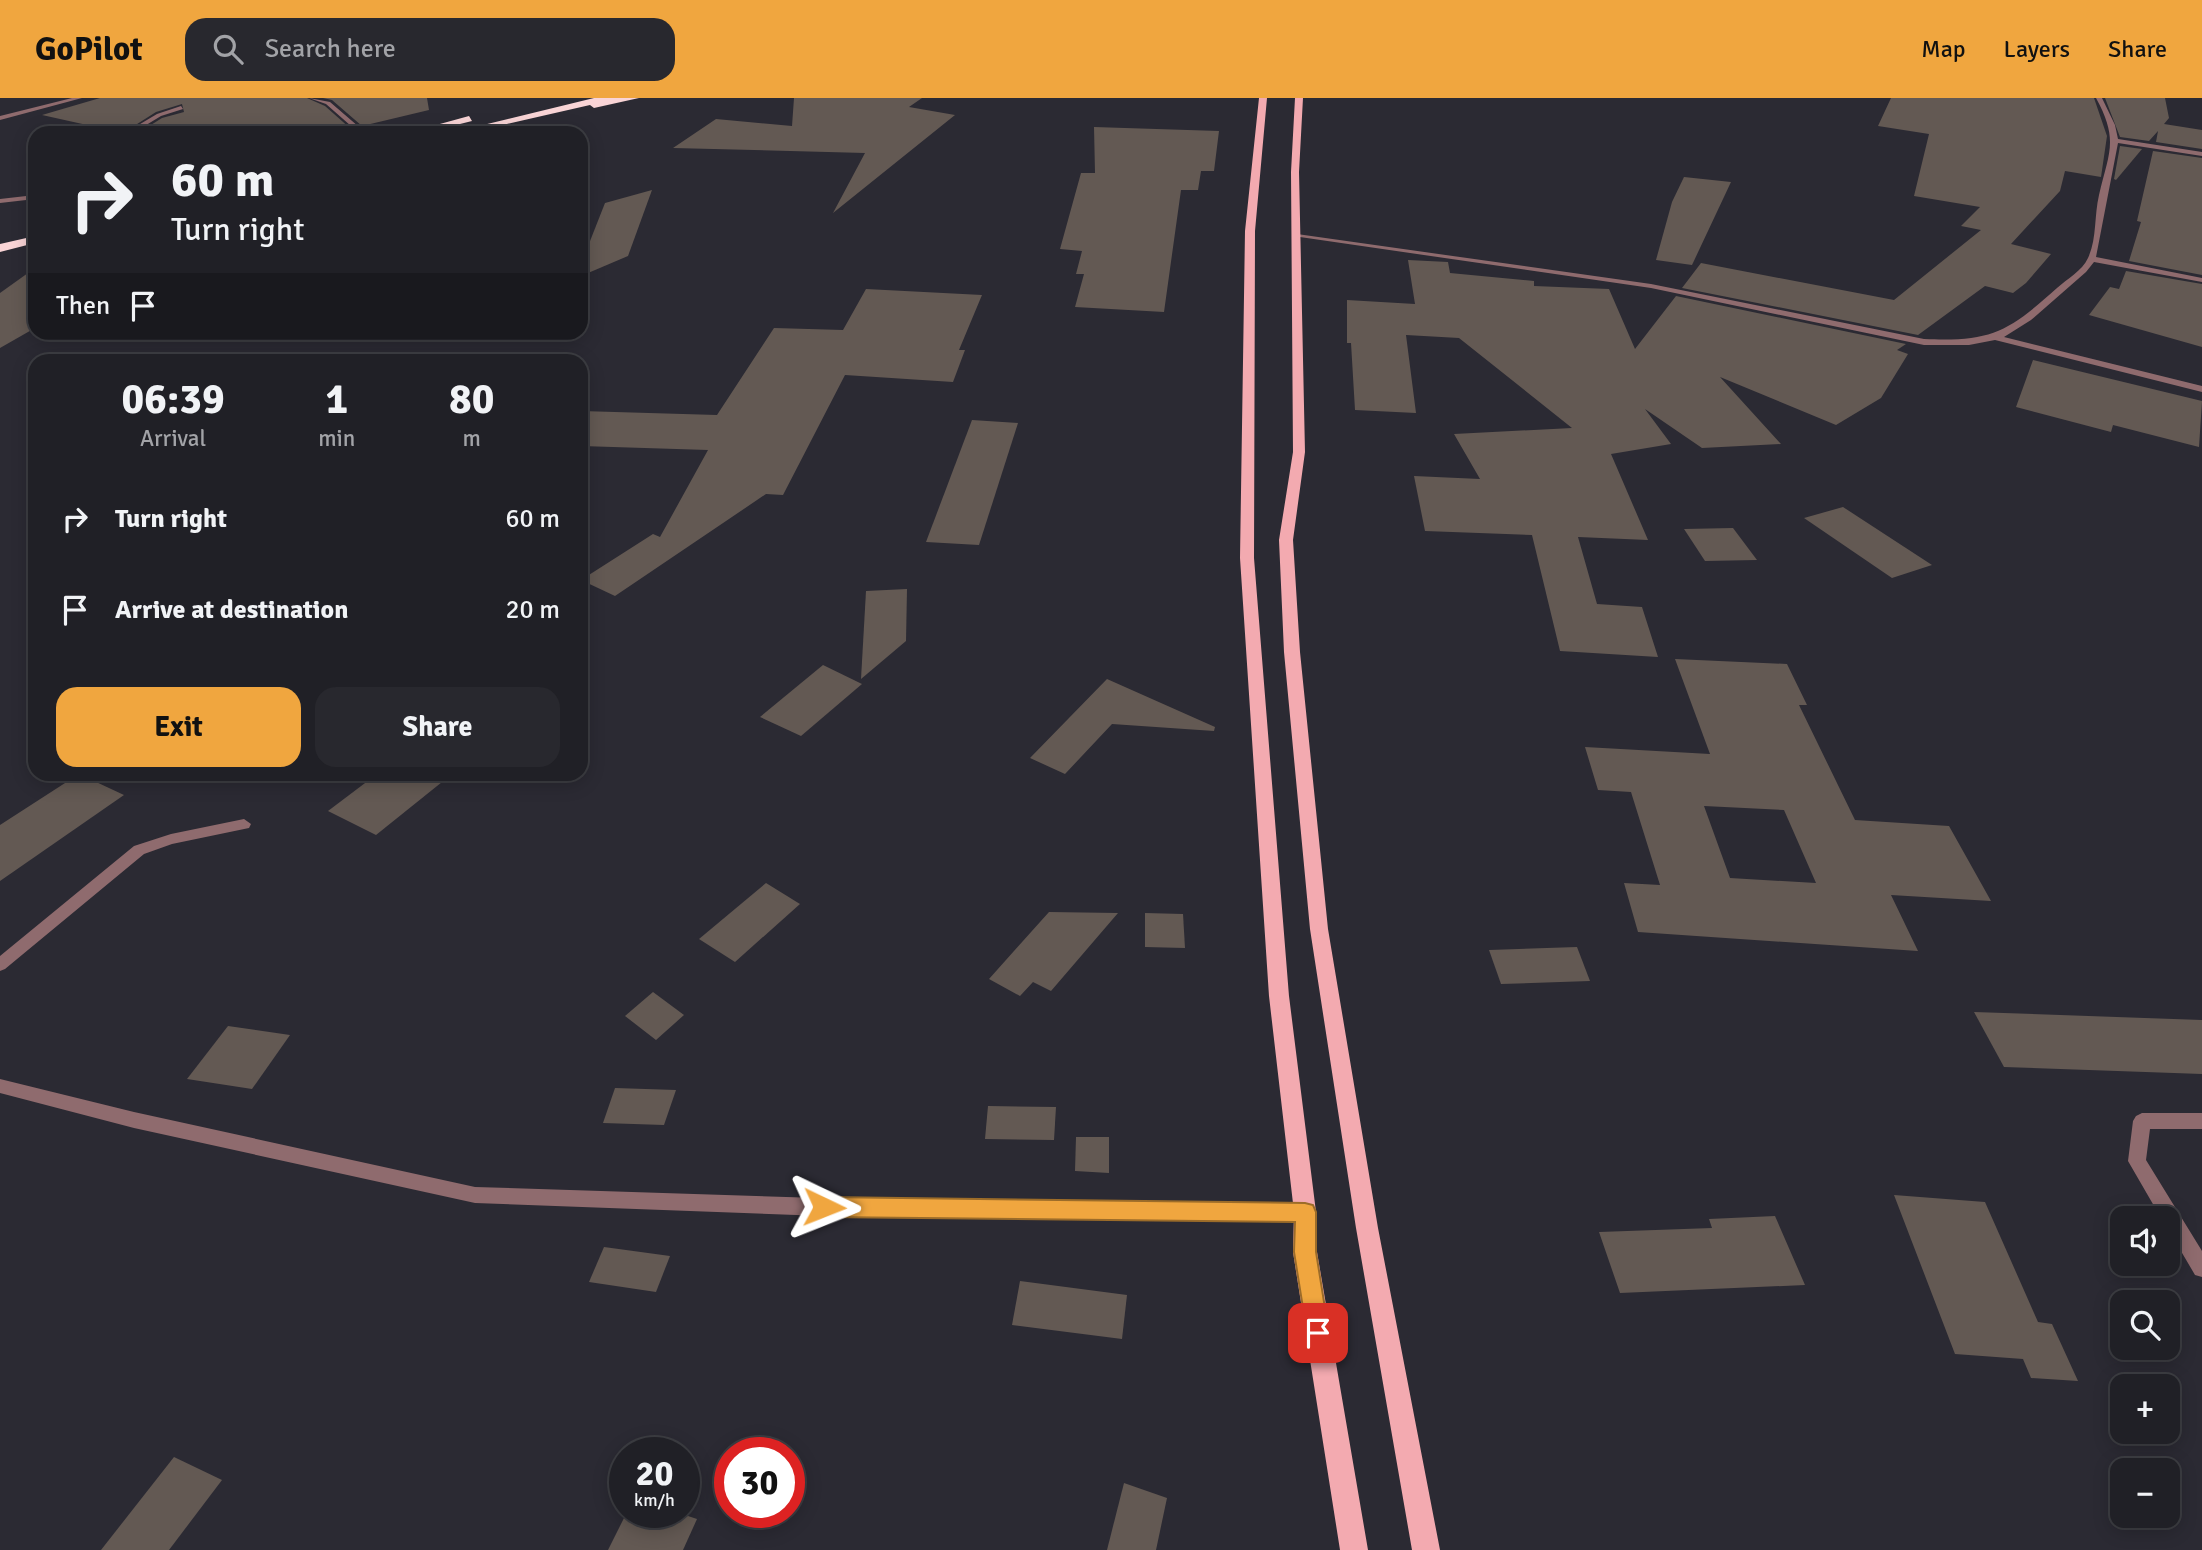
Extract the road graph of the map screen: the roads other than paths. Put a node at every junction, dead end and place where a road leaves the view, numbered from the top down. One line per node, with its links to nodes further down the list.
1 (79, 98): 14 (street)
2 (312, 98): 10 (street)
3 (563, 98): 13 (highway)
4 (606, 98): 12 (highway)
5 (634, 98): 12 (highway)
6 (1263, 98): 36 (main road)
7 (1299, 98): 25 (main road)
8 (2099, 98): 19 (street)
9 (336, 101): 10 (street)
10 (328, 103): 16 (street)
11 (181, 108): 15 (street)
12 (526, 110): 13 (highway); 18 (highway)
13 (486, 115): 17 (highway)
14 (0, 118)
15 (140, 126)
16 (355, 126)
17 (441, 126)
18 (477, 126)
19 (2117, 141): 20 (street); 28 (street)
20 (2202, 155)
21 (28, 198): 22 (street)
22 (0, 201)
23 (28, 228): 24 (highway)
24 (0, 234)
25 (1297, 236): 30 (street); 39 (main road)
26 (28, 241): 27 (highway)
27 (0, 248)
28 (2092, 260): 29 (street); 30 (street)
29 (2202, 280)
30 (1998, 338): 31 (street)
31 (2202, 390)
32 (244, 824): 33 (street)
33 (0, 965)
34 (0, 1086): 36 (street)
35 (2202, 1121): 37 (street)
36 (1305, 1212): 38 (main road)
37 (2202, 1268)
38 (1354, 1550)
39 (1426, 1550)

